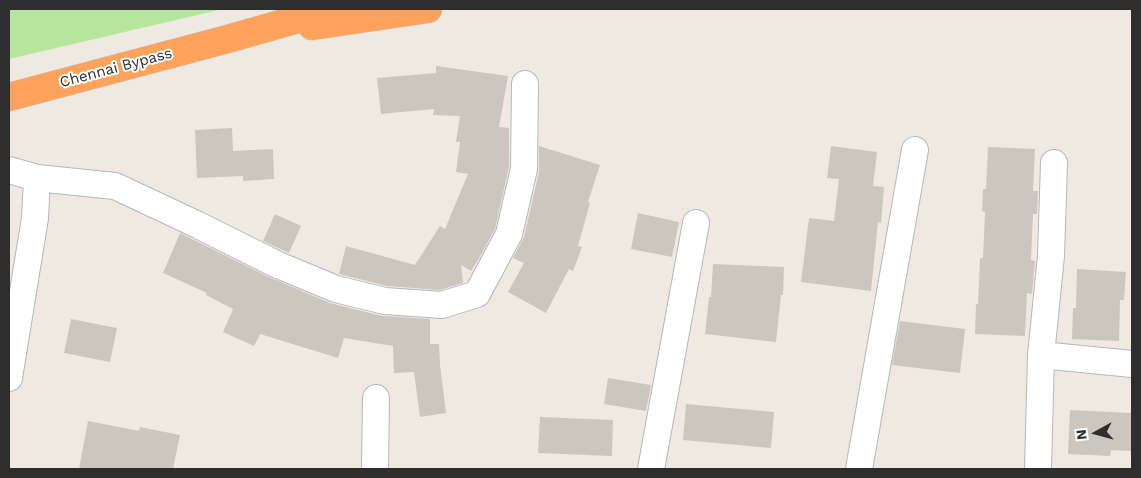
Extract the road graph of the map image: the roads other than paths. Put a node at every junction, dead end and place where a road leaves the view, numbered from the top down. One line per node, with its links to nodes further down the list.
1 (333, 9): 3 (highway)
2 (428, 9): 3 (highway)
3 (224, 40): 5 (highway, Chennai Bypass)
4 (525, 84): 9 (street)
5 (9, 97)
6 (915, 150): 17 (street)
7 (1054, 163): 11 (street)
8 (9, 170): 9 (street)
9 (37, 178): 13 (street)
10 (696, 223): 16 (street)
11 (1041, 355): 12 (street); 18 (street)
12 (1132, 364)
13 (9, 378)
14 (376, 398): 15 (street)
15 (375, 469)
16 (651, 469)
17 (859, 469)
18 (1038, 469)

